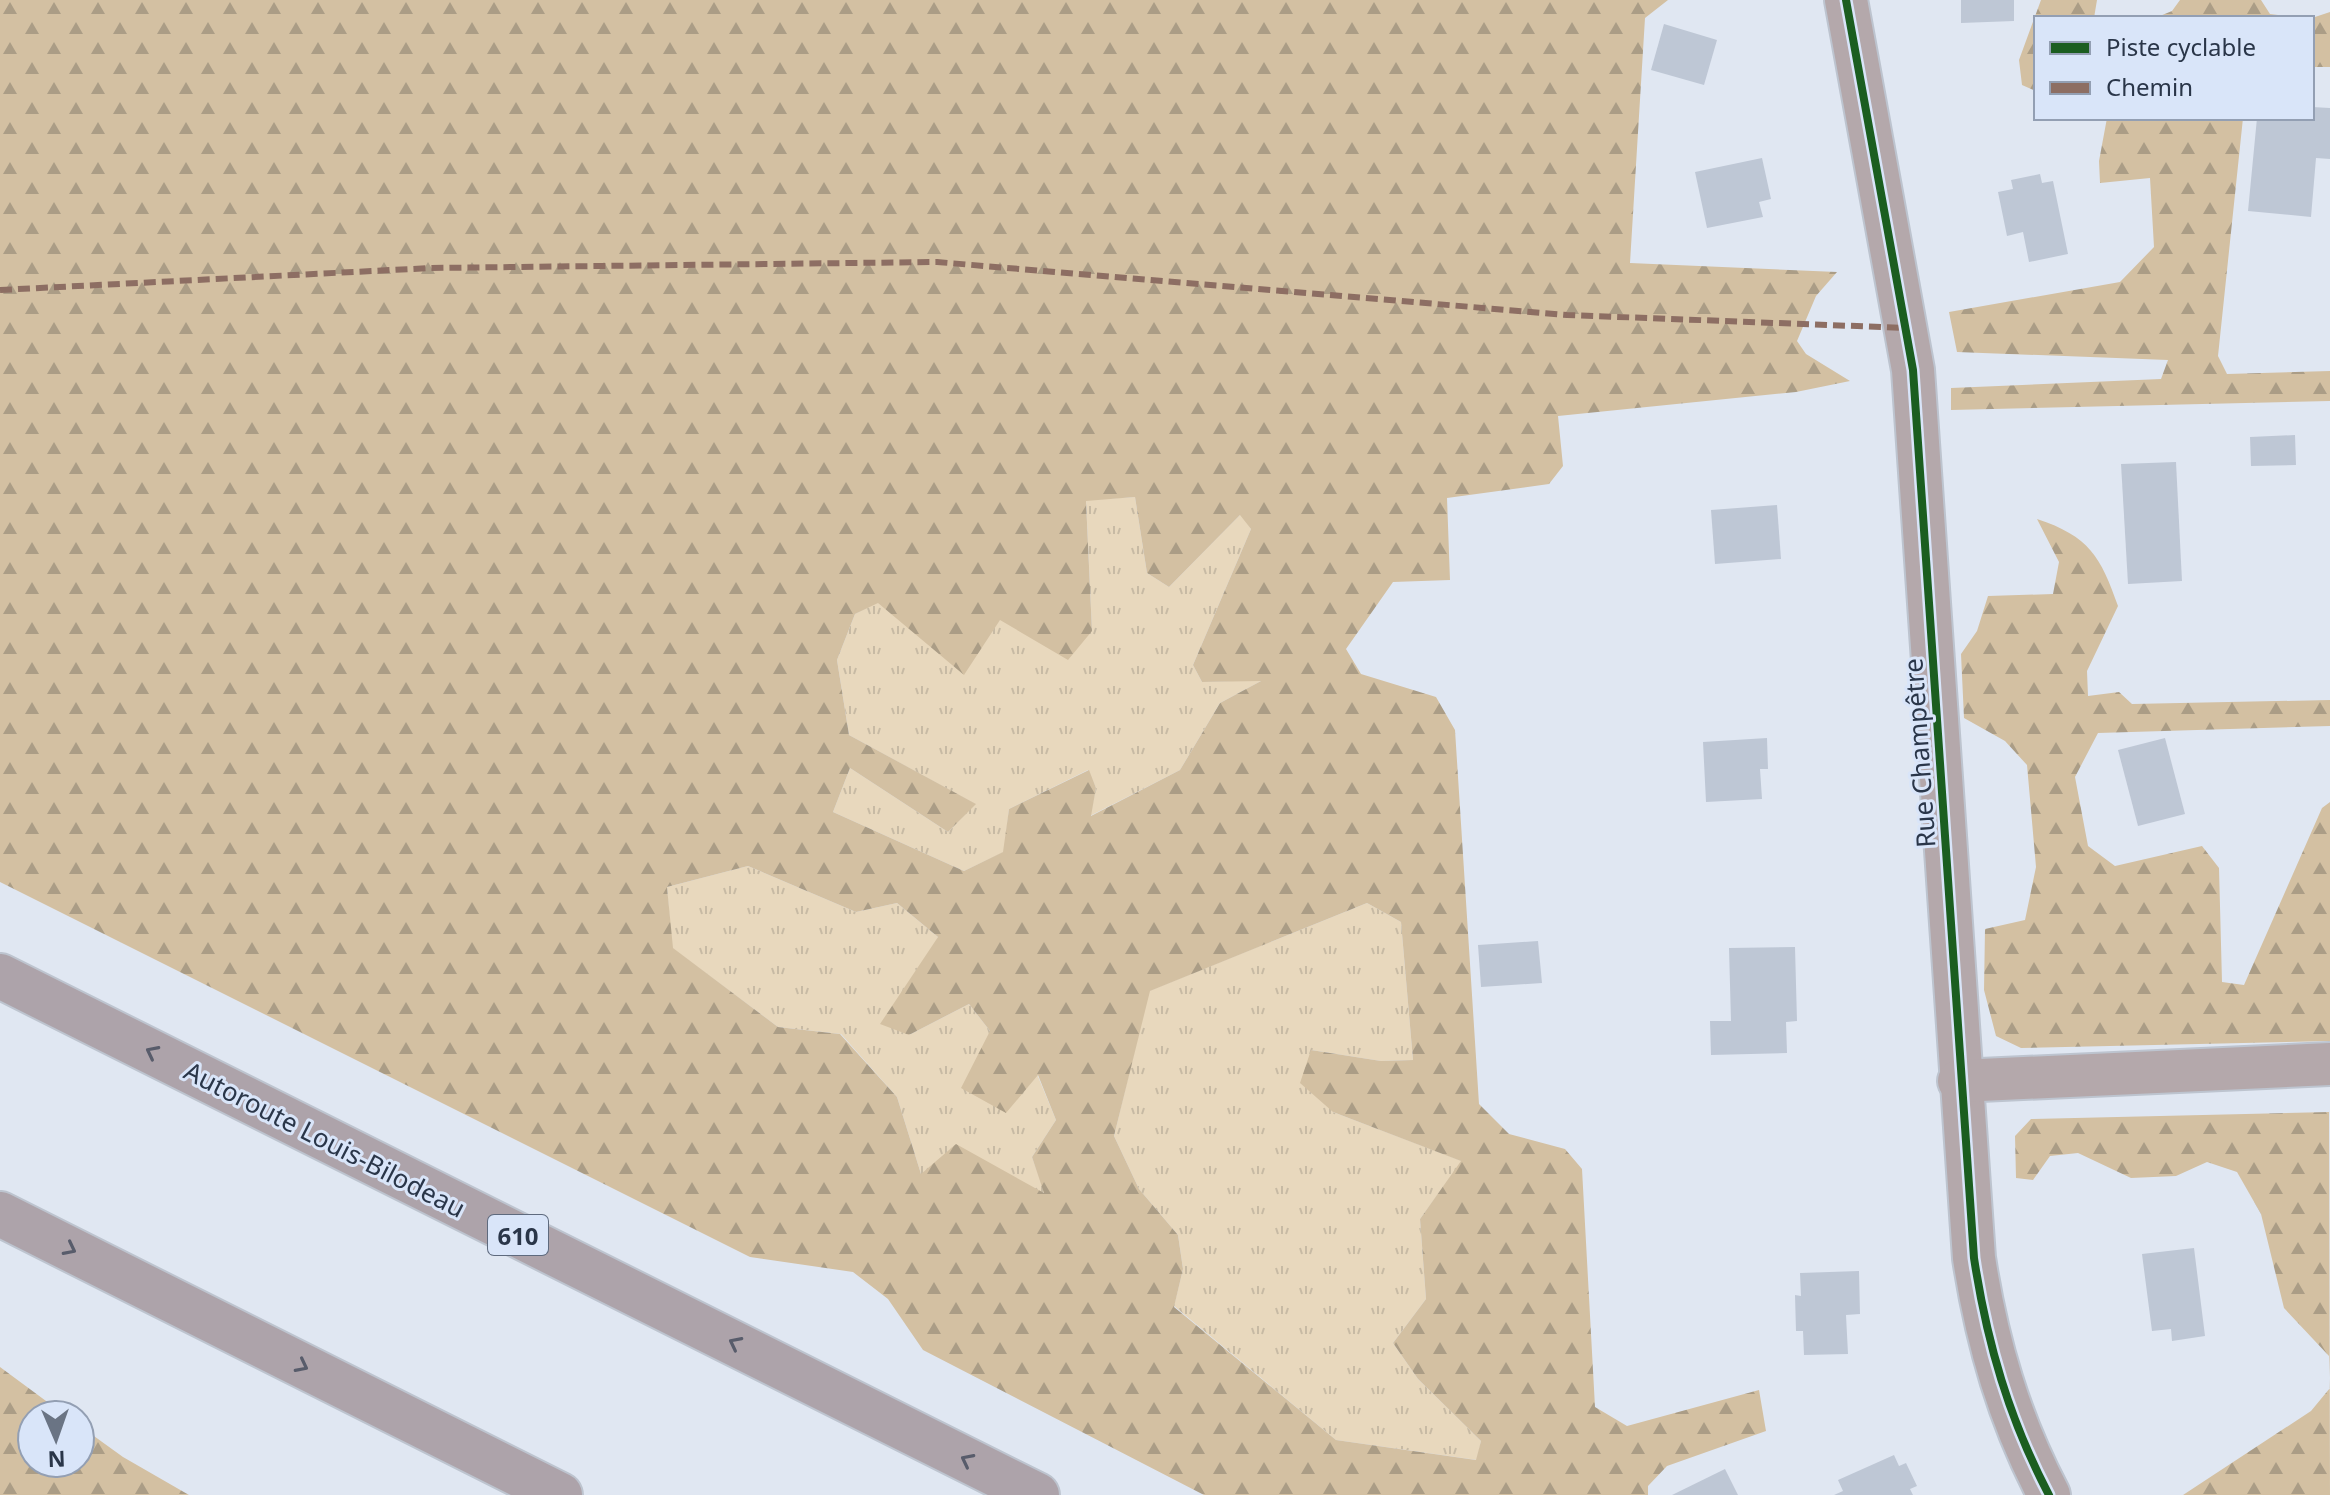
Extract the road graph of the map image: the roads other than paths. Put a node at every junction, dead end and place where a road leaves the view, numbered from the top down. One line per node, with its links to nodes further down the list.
1 (1846, 0): 4 (street, Rue Champêtre)
2 (0, 976): 7 (highway, Autoroute Louis-Bilodeau / 610, one-way to 2)
3 (2330, 1064): 4 (street)
4 (1959, 1081): 8 (street, Rue Champêtre)
5 (0, 1214): 6 (highway, one-way to 6)
6 (560, 1495)
7 (1037, 1495)
8 (2049, 1495)

